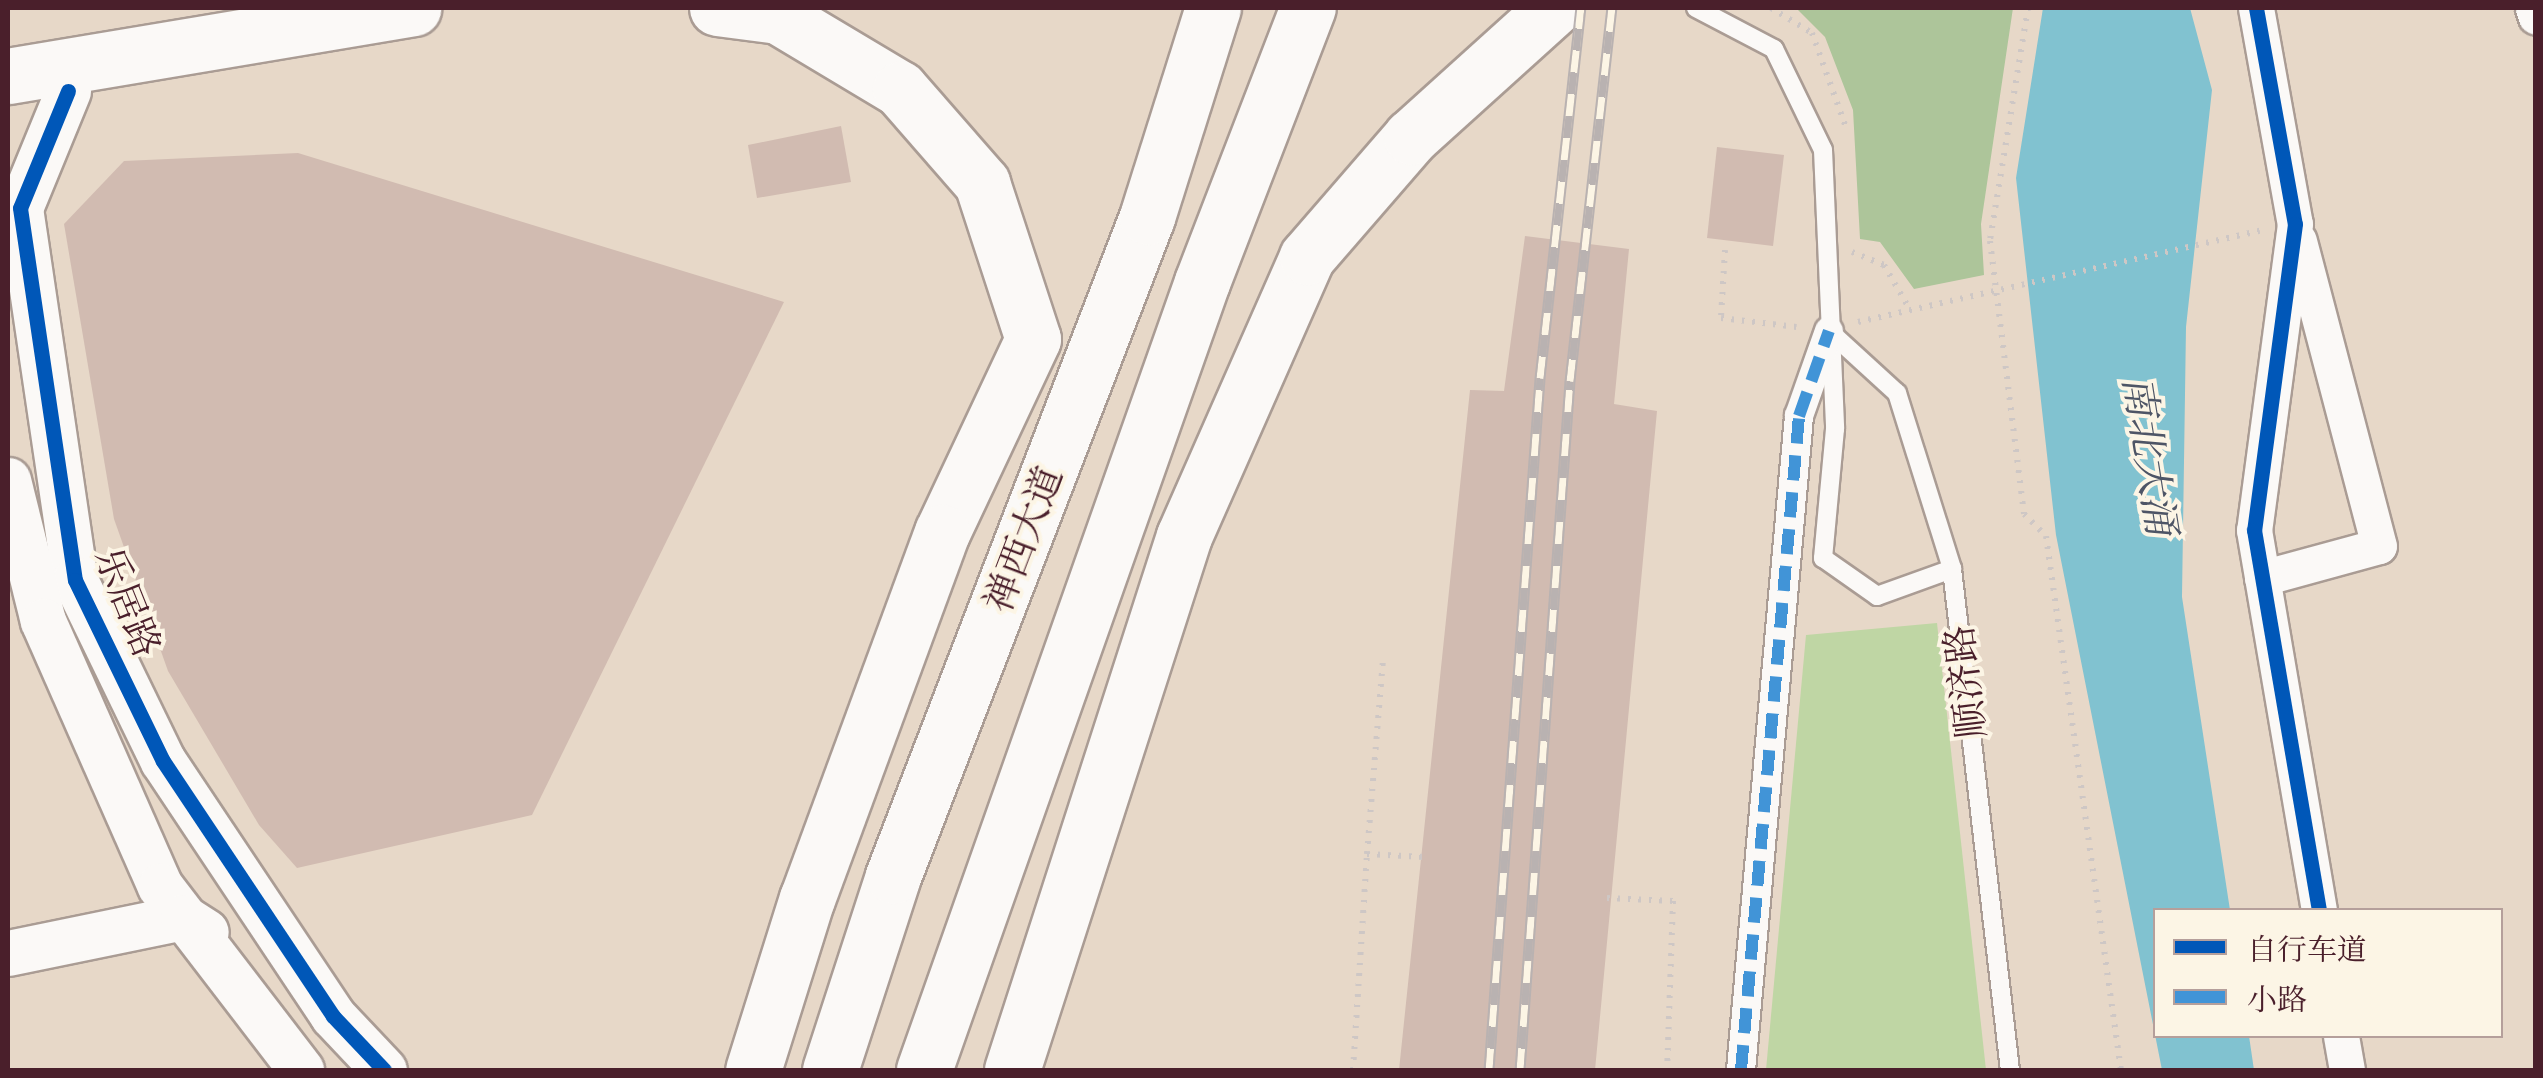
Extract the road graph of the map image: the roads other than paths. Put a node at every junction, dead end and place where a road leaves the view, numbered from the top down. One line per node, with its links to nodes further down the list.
1 (412, 8): 10 (main road)
2 (717, 8): 26 (main road)
3 (1213, 8): 27 (main road, 禅西大道)
4 (1308, 8): 28 (main road)
5 (1554, 8): 29 (main road)
6 (1696, 8): 15 (lane)
7 (2256, 8): 14 (street)
8 (2533, 8): 9 (street)
9 (2536, 17)
10 (217, 41): 11 (main road); 12 (main road)
11 (8, 76)
12 (68, 91): 13 (main road); 22 (street, 乐居路)
13 (8, 108)
14 (2295, 224): 18 (street); 18 (street)
15 (1829, 330): 17 (lane, 顺济路); 17 (lane); 30 (street)
16 (8, 480): 20 (street)
17 (1952, 569): 31 (lane, 顺济路)
18 (2262, 578): 19 (street)
19 (2319, 908)
20 (183, 917): 21 (street); 22 (street); 24 (street)
21 (8, 953)
22 (333, 1016): 25 (street, 乐居路)
23 (2341, 1038): 32 (street)
24 (302, 1070)
25 (384, 1070)
26 (753, 1070)
27 (830, 1070)
28 (924, 1070)
29 (1012, 1070)
30 (1741, 1070)
31 (2010, 1070)
32 (2347, 1070)

